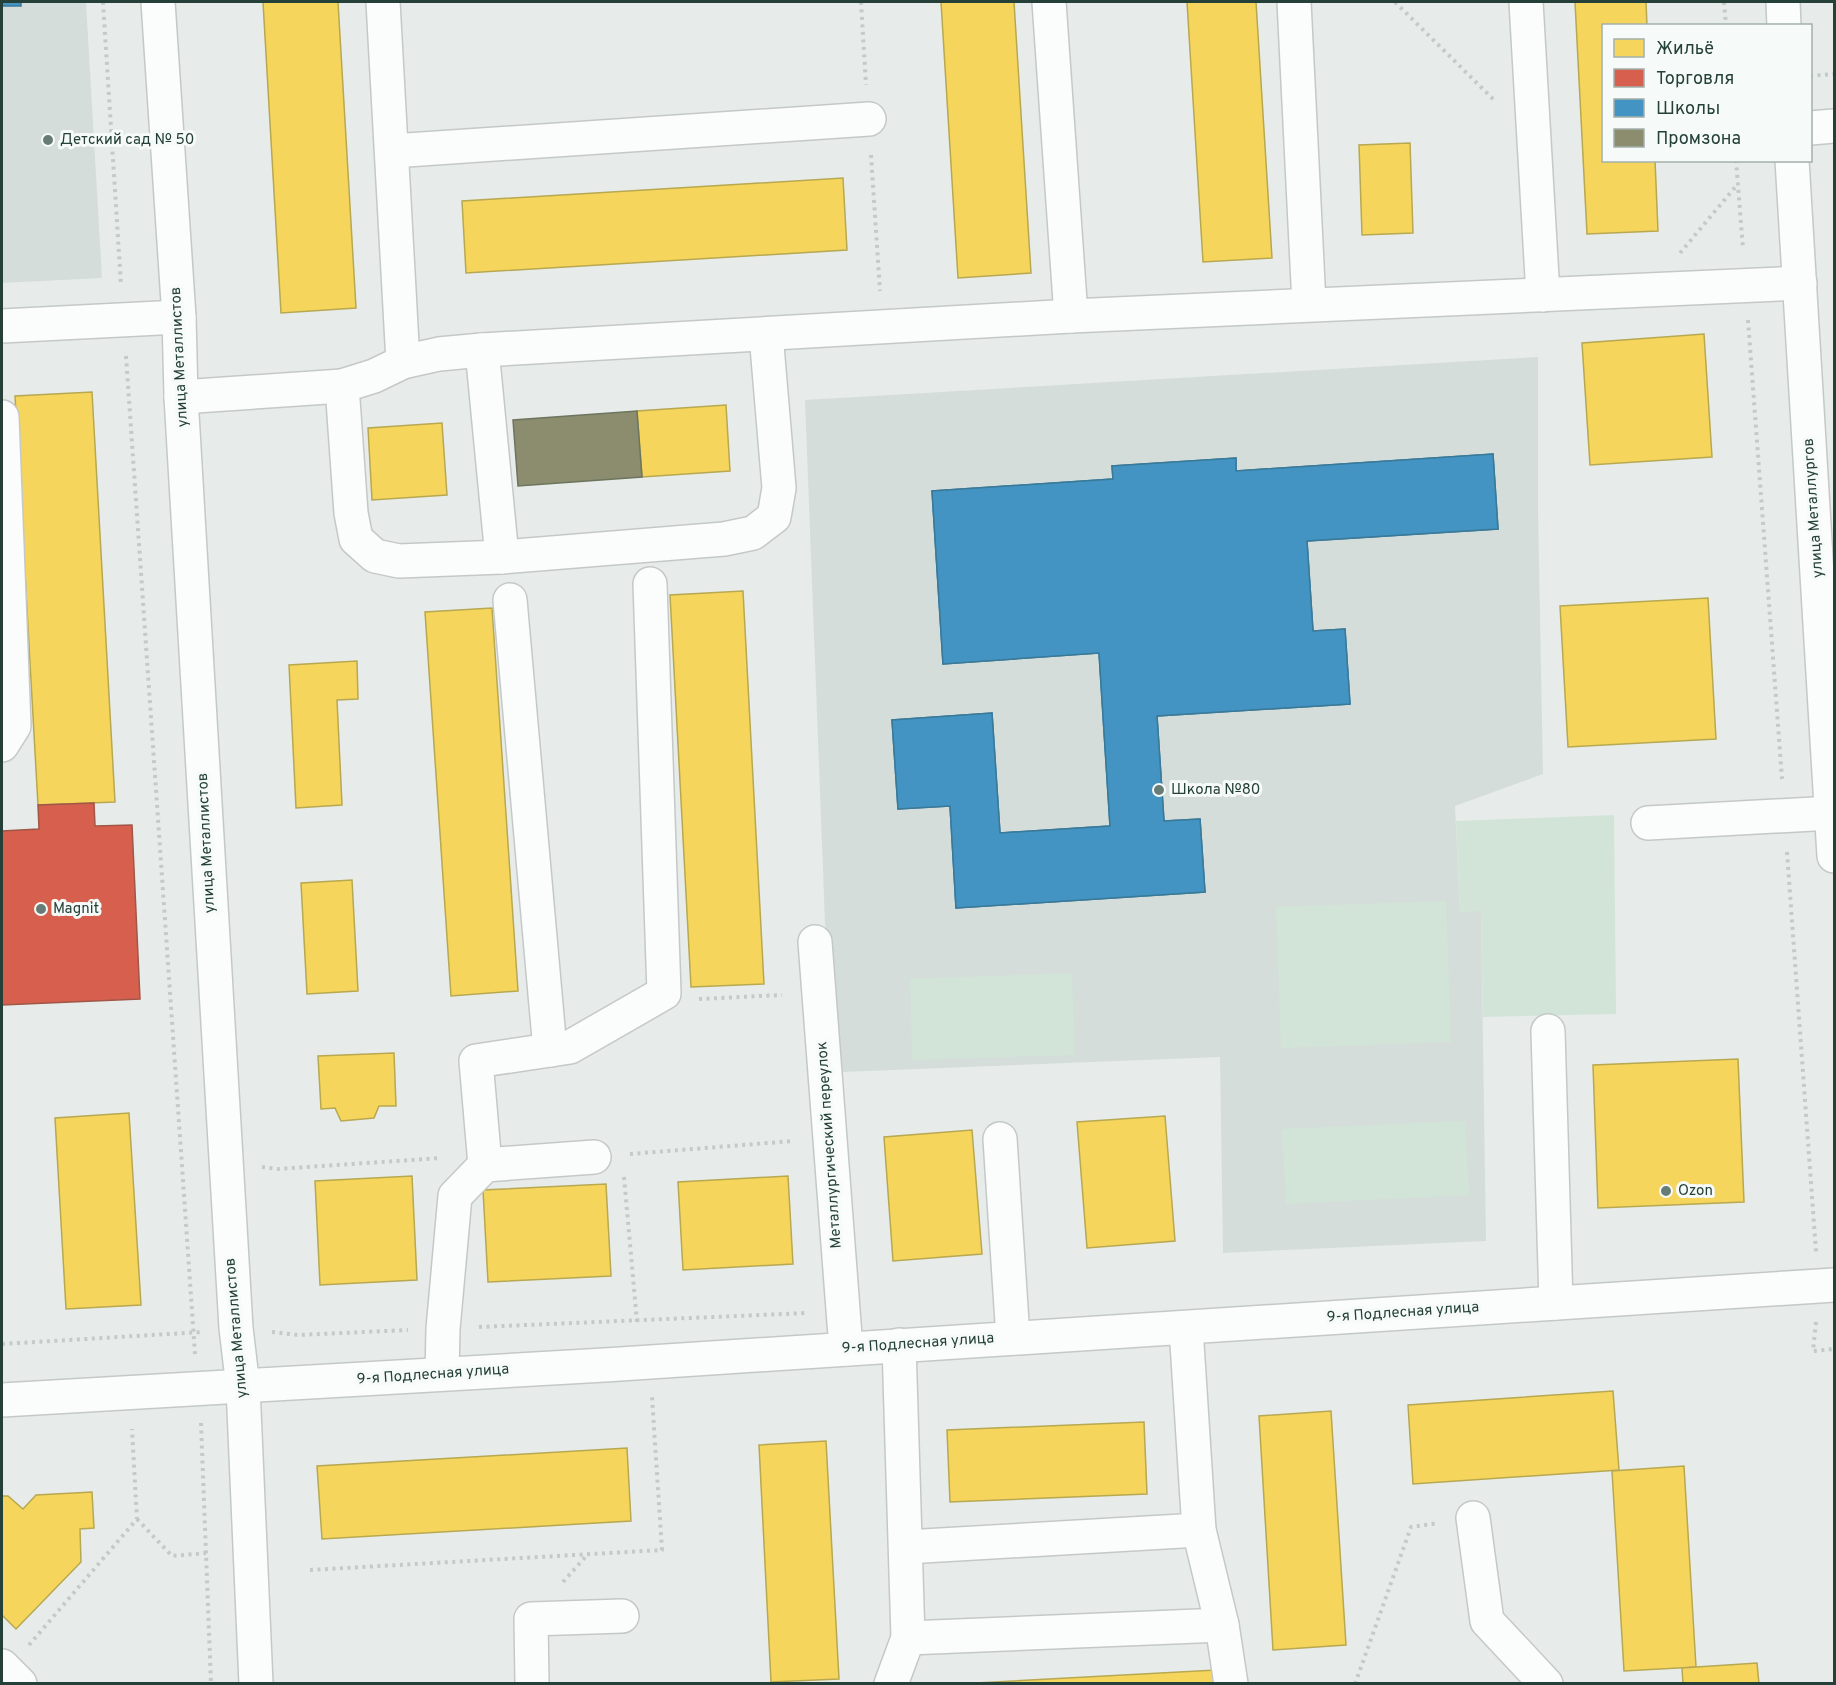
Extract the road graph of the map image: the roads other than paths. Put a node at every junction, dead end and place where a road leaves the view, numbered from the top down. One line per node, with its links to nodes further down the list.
1 (158, 2): 17 (street, улица Металлистов)
2 (383, 2): 11 (street)
3 (1049, 2): 16 (street)
4 (1294, 2): 15 (street)
5 (1526, 2): 14 (street)
6 (1783, 2): 7 (street)
7 (1784, 24)
8 (869, 119): 11 (street)
9 (1834, 126): 10 (street)
10 (1812, 128)
11 (392, 151): 21 (street)
12 (1792, 162): 13 (street, улица Металлургов)
13 (1800, 283): 14 (street); 29 (street, улица Металлургов)
14 (1544, 296): 15 (street)
15 (1309, 304): 16 (street)
16 (1071, 316): 19 (street)
17 (179, 317): 18 (street); 23 (street, улица Металлистов)
18 (2, 326)
19 (766, 334): 20 (street); 25 (street)
20 (482, 350): 21 (street); 25 (street)
21 (403, 362): 22 (street)
22 (342, 386): 23 (street); 25 (street)
23 (181, 397): 45 (street, улица Металлистов)
24 (2, 417): 28 (street)
25 (502, 557)
26 (650, 584): 34 (street)
27 (510, 600): 34 (street)
28 (2, 745)
29 (1832, 813): 30 (street); 31 (street, улица Металлургов)
30 (1648, 823)
31 (1834, 856)
32 (815, 942): 43 (street, Металлургический переулок)
33 (1548, 1030): 39 (street)
34 (550, 1050): 37 (street)
35 (1000, 1139): 41 (street)
36 (608, 1156): 37 (street)
37 (484, 1160): 44 (street)
38 (1827, 1286): 39 (street, 9-я Подлесная улица)
39 (1556, 1303): 40 (street, 9-я Подлесная улица)
40 (1186, 1328): 41 (street, 9-я Подлесная улица); 48 (street)
41 (1013, 1338): 42 (street, 9-я Подлесная улица)
42 (899, 1345): 43 (street, 9-я Подлесная улица); 49 (street)
43 (846, 1348): 44 (street, 9-я Подлесная улица)
44 (442, 1374): 45 (street, 9-я Подлесная улица)
45 (243, 1387): 46 (street, 9-я Подлесная улица); 53 (street, улица Металлистов)
46 (2, 1400)
47 (1473, 1518): 57 (street)
48 (1199, 1530): 49 (street); 51 (street)
49 (906, 1547): 52 (street)
50 (622, 1616): 54 (street)
51 (1222, 1625): 52 (street); 56 (street)
52 (908, 1638): 55 (street)
53 (256, 1683)
54 (532, 1683)
55 (891, 1683)
56 (1231, 1683)
57 (1546, 1683)

